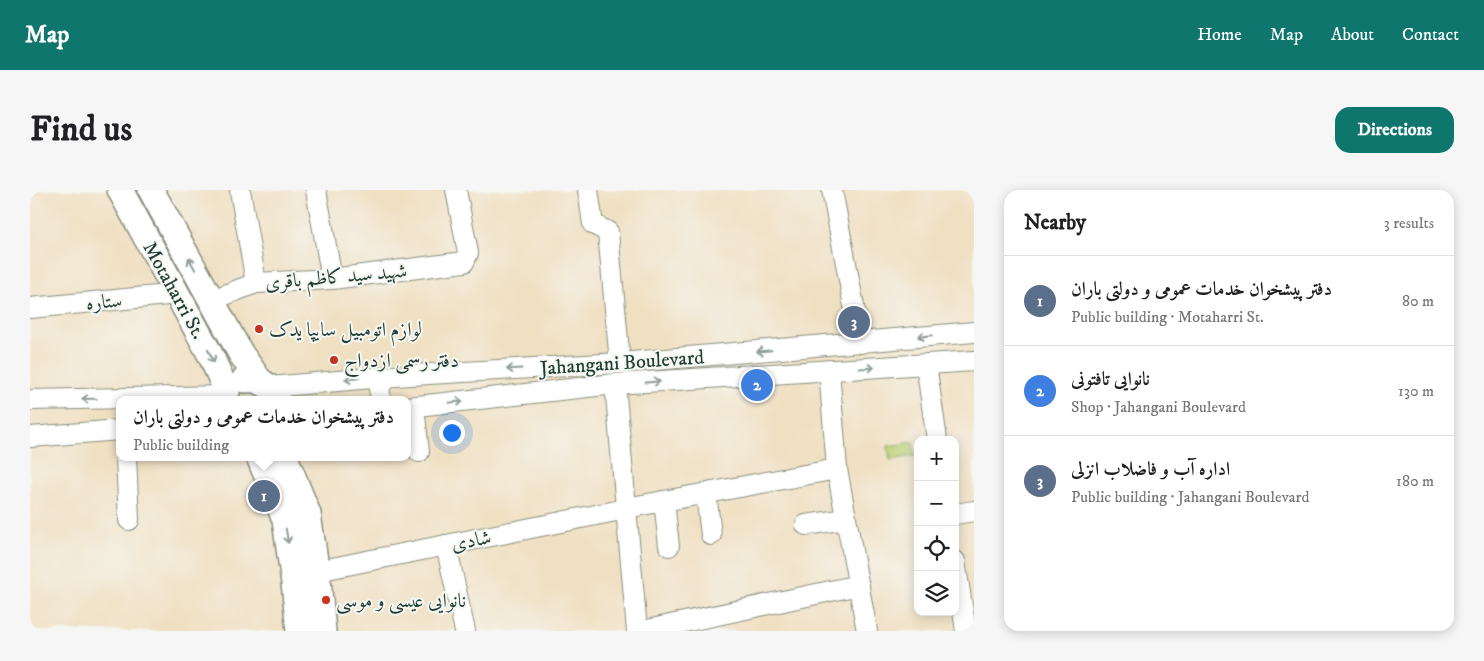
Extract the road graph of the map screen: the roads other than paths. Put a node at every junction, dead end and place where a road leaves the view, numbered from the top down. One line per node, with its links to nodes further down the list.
1 (120, 190): 10 (main road, Motaharri St.)
2 (151, 190): 11 (main road, Motaharri St., one-way to 2)
3 (240, 190): 9 (street)
4 (316, 190): 8 (street)
5 (456, 190): 8 (street, شهید سید کاظم باقری)
6 (588, 190): 16 (street)
7 (832, 190): 14 (street)
8 (332, 279): 9 (street, شهید سید کاظم باقری)
9 (256, 283): 11 (street, شهید سید کاظم باقری)
10 (178, 294): 12 (street, ستاره); 22 (main road, Motaharri St., one-way to 22)
11 (212, 300): 21 (main road, Motaharri St.)
12 (30, 308)
13 (974, 332): 14 (street, Jahangani Boulevard, one-way to 14)
14 (861, 342): 16 (street, Jahangani Boulevard, one-way to 16)
15 (974, 361): 17 (street, Jahangani Boulevard)
16 (620, 364): 19 (street, Jahangani Boulevard, one-way to 19)
17 (926, 364): 18 (street, Jahangani Boulevard, one-way to 17); 29 (street)
18 (829, 370): 20 (street, Jahangani Boulevard, one-way to 18); 34 (street)
19 (395, 376): 21 (street, Jahangani Boulevard, one-way to 21); 23 (street)
20 (615, 384): 26 (street, Jahangani Boulevard, one-way to 20); 37 (street)
21 (269, 389): 22 (main road)
22 (225, 396)
23 (380, 396)
24 (116, 398): 25 (street, one-way to 25)
25 (30, 400)
26 (411, 407): 30 (street)
27 (116, 430): 28 (street)
28 (30, 436)
29 (936, 436)
30 (419, 452)
31 (126, 461): 41 (street)
32 (261, 461): 50 (main road, one-way to 50)
33 (287, 461): 46 (main road)
34 (836, 469): 35 (street, شادی); 40 (street)
35 (706, 493): 36 (street, شادی); 43 (street)
36 (664, 501): 37 (street, شادی); 45 (street)
37 (626, 508): 44 (street, شادی); 53 (street)
38 (974, 512): 39 (street)
39 (959, 514)
40 (846, 519): 42 (street); 48 (street)
41 (129, 520)
42 (806, 524)
43 (711, 535)
44 (446, 545): 46 (street, شادی); 52 (street)
45 (669, 546)
46 (317, 571): 51 (main road)
47 (959, 571): 49 (street)
48 (859, 585): 54 (street); 55 (street)
49 (967, 591): 56 (street)
50 (299, 631)
51 (324, 631)
52 (465, 631)
53 (637, 631)
54 (642, 631)
55 (868, 631)
56 (966, 631)

